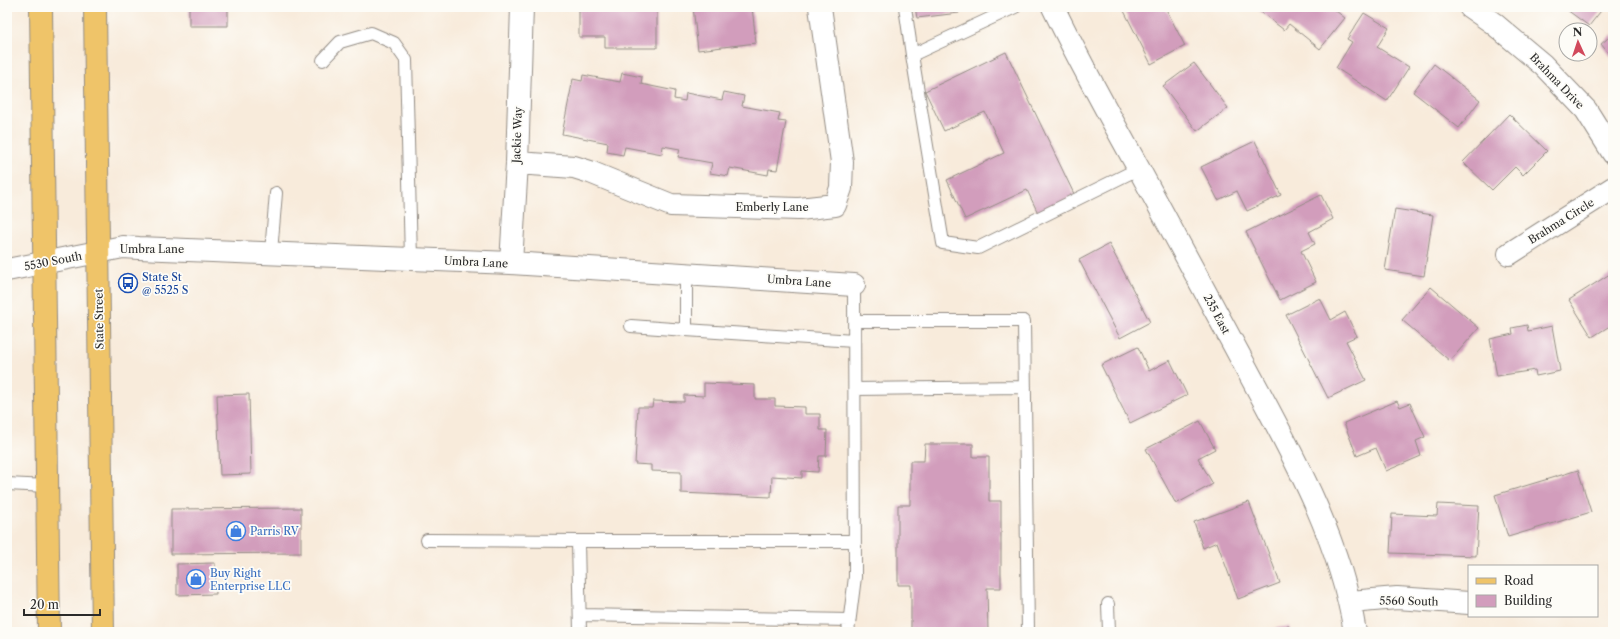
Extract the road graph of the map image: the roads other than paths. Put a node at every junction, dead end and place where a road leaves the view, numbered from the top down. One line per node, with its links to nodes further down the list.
1 (41, 7): 20 (main road)
2 (95, 7): 16 (main road, State Street)
3 (522, 7): 12 (street, Jackie Way)
4 (820, 7): 12 (street, Emberly Lane)
5 (904, 7): 9 (lane)
6 (1015, 7): 9 (lane)
7 (1053, 7): 13 (street, 235 East)
8 (1470, 7): 11 (street, Brahma Drive)
9 (912, 55): 13 (lane)
10 (323, 60): 19 (lane)
11 (1613, 152)
12 (517, 163): 21 (street, Jackie Way)
13 (1138, 169): 36 (street, 235 East)
14 (1613, 188): 18 (street, Brahma Circle)
15 (276, 193): 17 (lane)
16 (98, 252): 17 (street, Umbra Lane); 20 (street, 5530 South); 42 (main road, State Street)
17 (271, 252): 19 (street, Umbra Lane)
18 (1509, 254)
19 (411, 259): 21 (street, Umbra Lane)
20 (44, 262): 22 (street, 5530 South); 32 (main road)
21 (511, 263): 23 (street, Umbra Lane)
22 (7, 270)
23 (686, 274): 24 (street, Umbra Lane); 27 (lane)
24 (854, 285): 25 (lane)
25 (854, 321): 28 (lane); 29 (lane)
26 (632, 326): 27 (lane)
27 (686, 330): 28 (lane)
28 (854, 341): 30 (lane)
29 (1025, 387): 30 (lane); 45 (lane)
30 (855, 389): 35 (lane)
31 (7, 484): 32 (lane)
32 (47, 486): 41 (main road)
33 (427, 540): 34 (lane)
34 (578, 541): 35 (lane); 39 (lane)
35 (855, 541): 40 (lane)
36 (1350, 602): 37 (street, 5560 South); 47 (street, 235 East)
37 (1468, 603)
38 (1108, 604): 46 (lane)
39 (580, 615): 40 (lane); 43 (lane)
40 (849, 620): 44 (lane)
41 (49, 632)
42 (103, 632)
43 (580, 632)
44 (848, 632)
45 (1028, 632)
46 (1109, 632)
47 (1355, 632)

